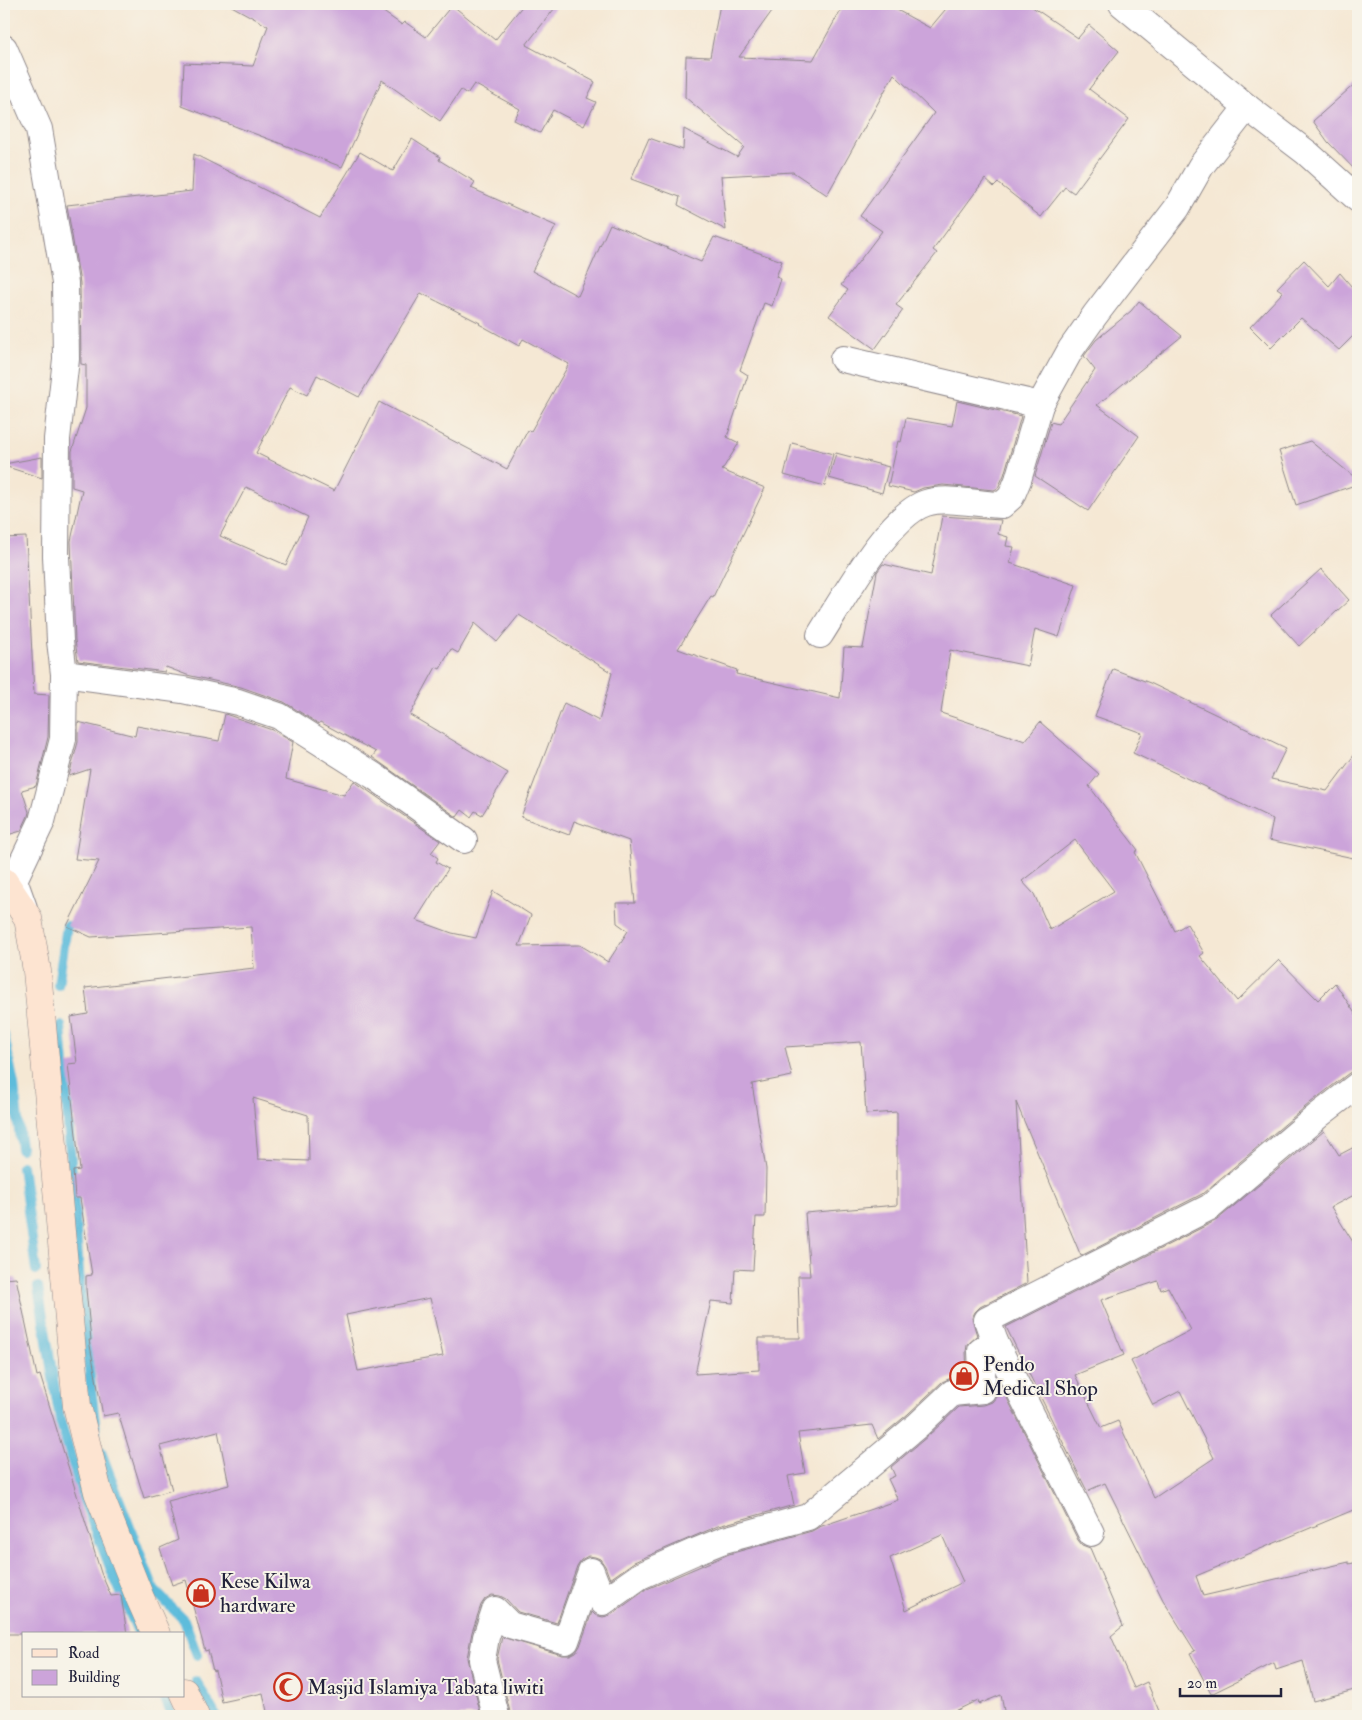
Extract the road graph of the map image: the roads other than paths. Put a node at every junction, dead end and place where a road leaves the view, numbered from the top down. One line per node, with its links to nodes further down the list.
1 (1122, 4): 3 (street)
2 (4, 48): 8 (street)
3 (1247, 107): 4 (street); 6 (street)
4 (1358, 199)
5 (843, 359): 6 (street)
6 (1040, 405): 7 (street)
7 (820, 635)
8 (64, 674): 9 (street); 11 (street)
9 (464, 840)
10 (4, 882): 11 (main road)
11 (28, 918): 15 (main road)
12 (1358, 1085): 13 (street)
13 (995, 1342): 14 (street); 18 (street)
14 (1091, 1533)
15 (155, 1632)
16 (185, 1694): 17 (main road)
17 (195, 1716)
18 (496, 1716)

